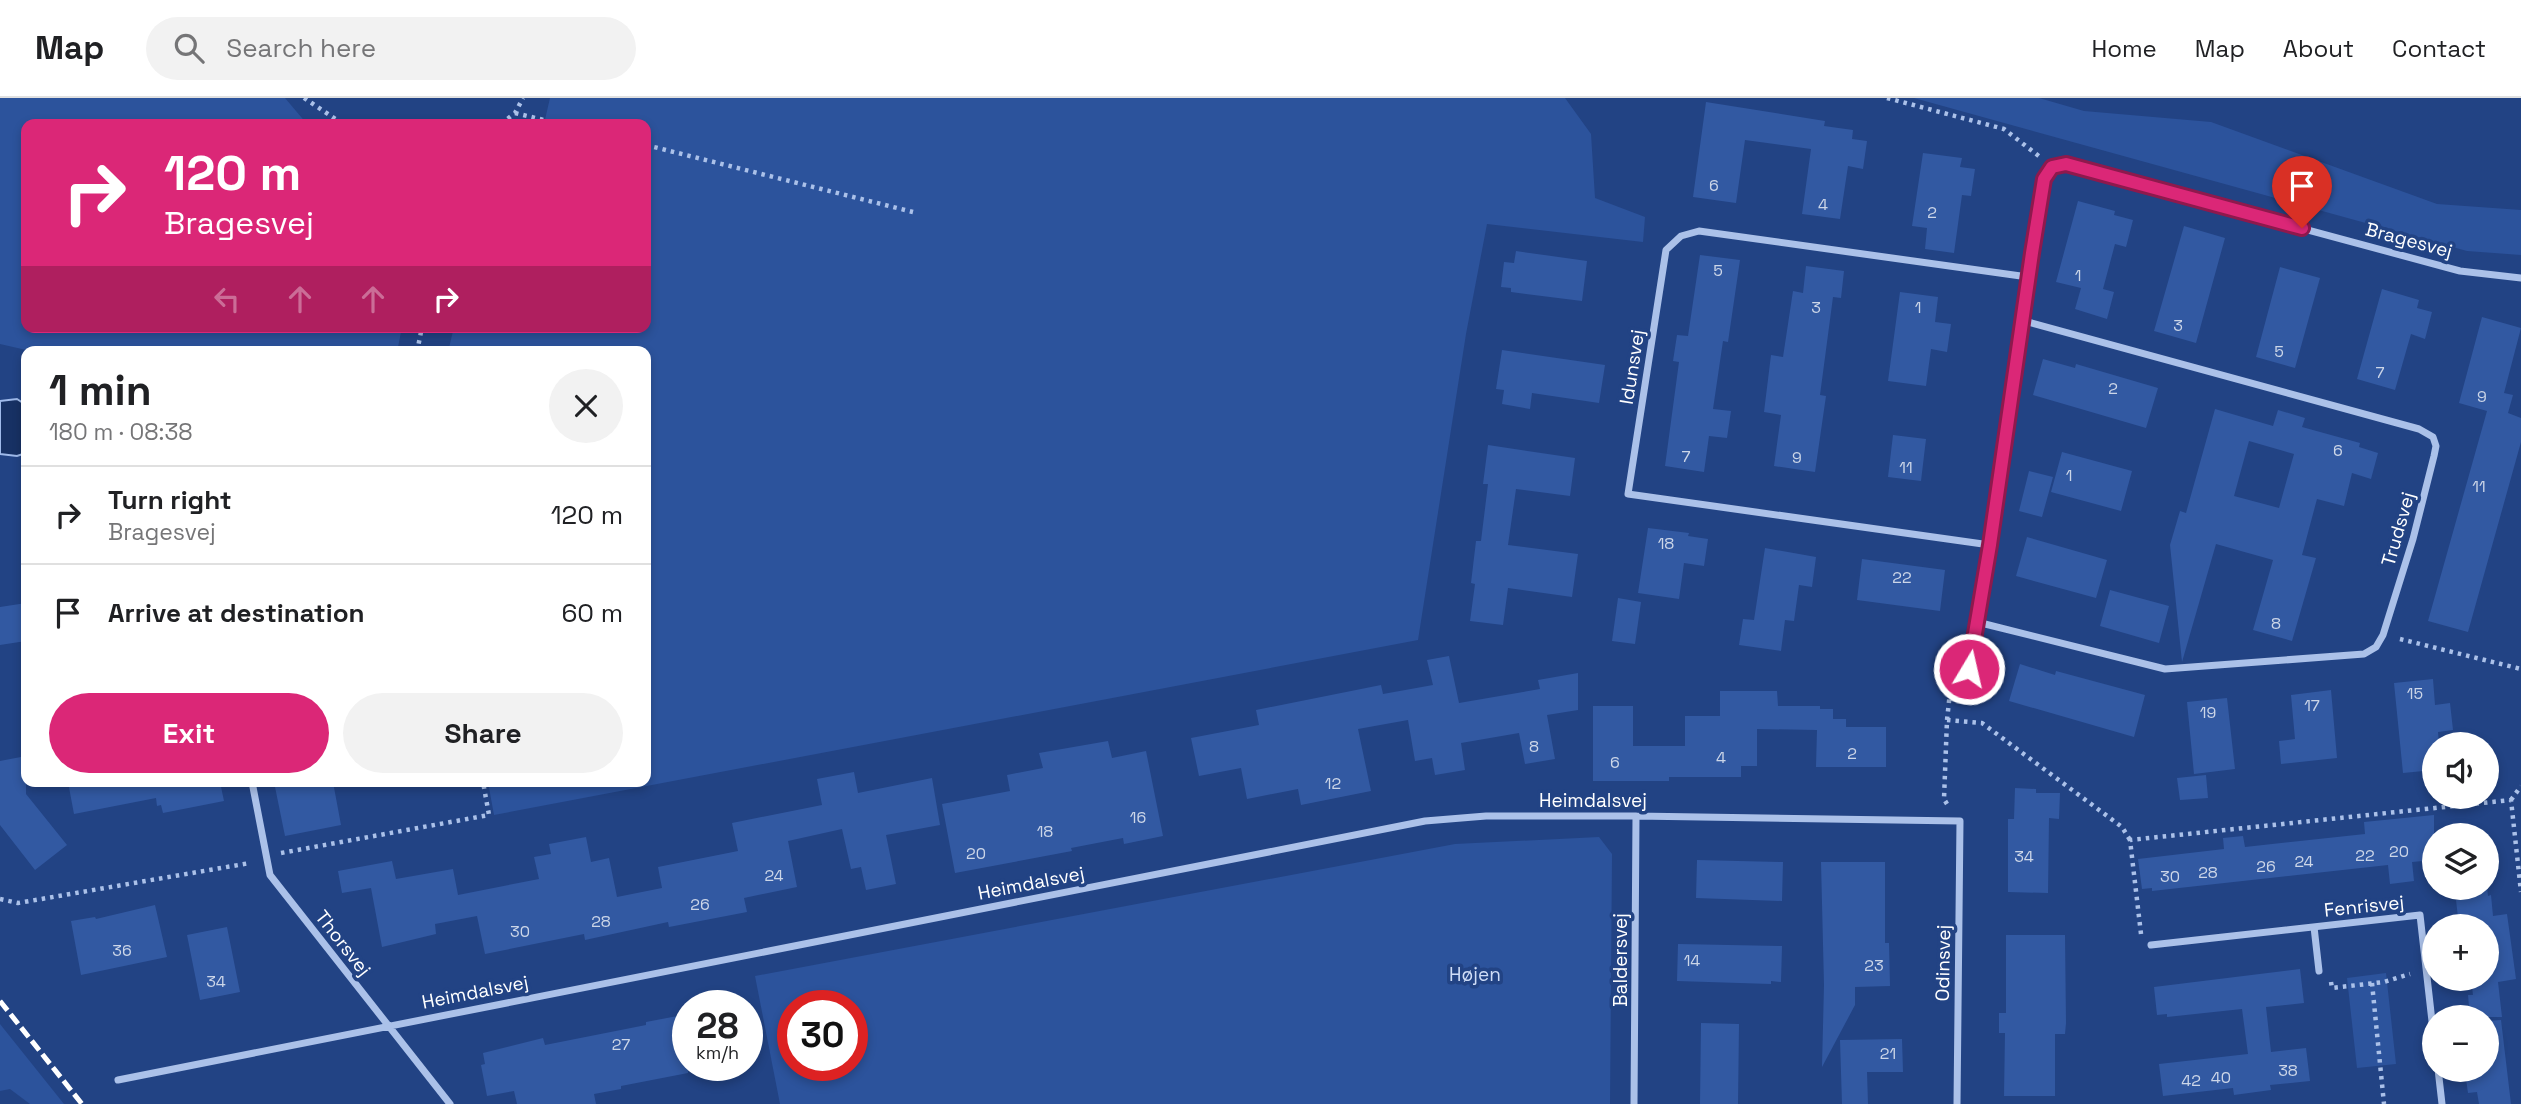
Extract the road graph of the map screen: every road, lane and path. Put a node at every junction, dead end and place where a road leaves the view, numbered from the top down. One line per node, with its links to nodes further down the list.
1 (304, 98): 5 (path)
2 (523, 98): 4 (path)
3 (1887, 98): 9 (path)
4 (515, 113): 6 (path); 7 (path)
5 (336, 119)
6 (507, 119)
7 (540, 119)
8 (651, 146): 10 (path)
9 (2052, 167): 11 (street); 12 (street, Bragesvej)
10 (913, 212)
11 (2028, 277): 13 (street); 14 (street, Idunsvej)
12 (2521, 278)
13 (2021, 320): 14 (street); 16 (street, Trudsvej)
14 (1990, 545): 15 (street)
15 (1977, 622): 16 (street); 17 (street)
16 (2384, 635): 18 (path)
17 (1969, 669): 19 (path)
18 (2521, 669)
19 (1947, 720): 25 (path); 26 (path)
20 (2521, 786): 23 (path)
21 (253, 787): 27 (street, Thorsvej)
22 (484, 787): 27 (path)
23 (2511, 800): 26 (path); 28 (path)
24 (1636, 816): 25 (street, Heimdalsvej); 36 (street, Heimdalsvej); 40 (street, Baldersvej)
25 (1960, 821): 41 (street, Odinsvej)
26 (2130, 840): 32 (path)
27 (266, 856): 29 (path); 36 (street, Thorsvej)
28 (2521, 892)
29 (0, 899)
30 (2314, 927): 31 (street, Fenrisvej); 32 (street, Fenrisvej); 34 (street, Fenrisvej)
31 (2422, 933)
32 (2151, 945)
33 (2422, 970): 35 (path)
34 (2319, 971): 35 (path)
35 (2372, 983): 42 (path)
36 (387, 1026): 37 (street, Heimdalsvej); 39 (street, Thorsvej)
37 (118, 1080)
38 (2439, 1082): 43 (street)
39 (450, 1104)
40 (1634, 1104)
41 (1957, 1104)
42 (2384, 1104)
43 (2442, 1104)

